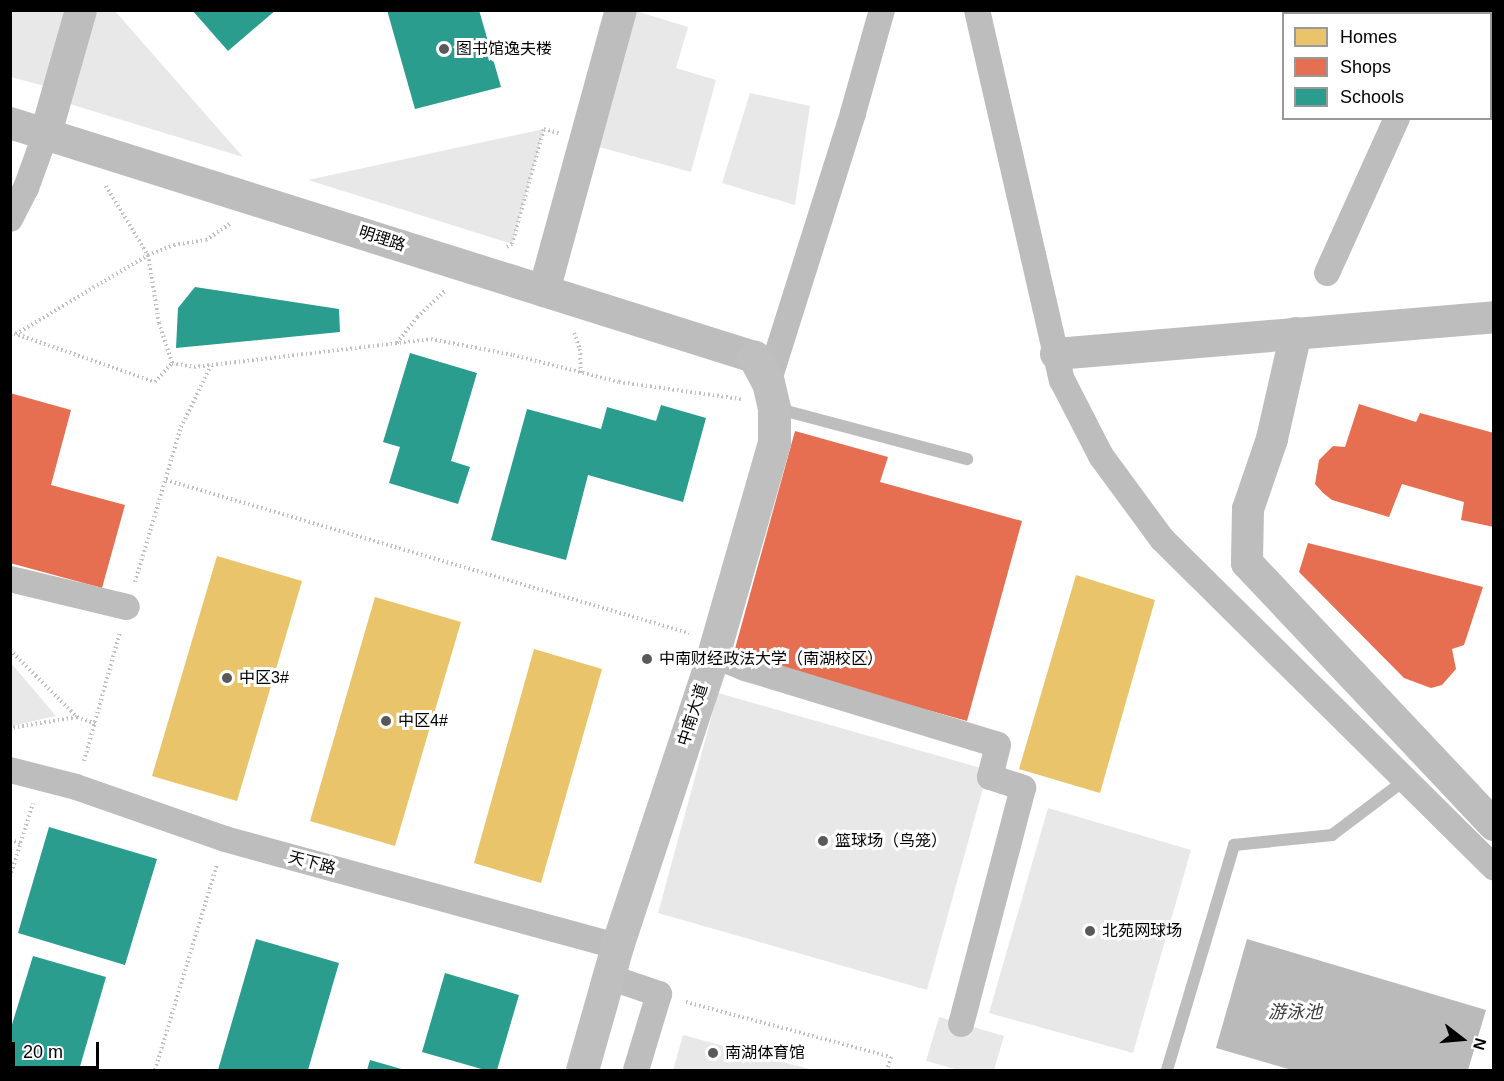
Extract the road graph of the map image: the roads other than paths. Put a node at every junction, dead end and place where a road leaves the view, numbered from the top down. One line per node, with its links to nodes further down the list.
1 (81, 10): 7 (street)
2 (621, 10): 10 (street)
3 (882, 10): 14 (street)
4 (977, 10): 13 (street)
5 (1396, 120): 9 (street)
6 (10, 123): 7 (street, 明理路)
7 (46, 133): 8 (street); 10 (street, 明理路)
8 (10, 219)
9 (1327, 273)
10 (544, 291): 14 (street, 明理路)
11 (1494, 317): 12 (street)
12 (1296, 333): 13 (street); 21 (street)
13 (1056, 354): 20 (street)
14 (765, 383): 15 (lane); 18 (main road, 中南大道)
15 (967, 459)
16 (10, 579): 17 (street)
17 (128, 607)
18 (715, 648): 23 (main road, 中南大道); 24 (street)
19 (10, 770): 23 (street, 天下路)
20 (1405, 780): 22 (street); 27 (lane)
21 (1494, 825)
22 (1494, 867)
23 (613, 961): 25 (main road, 中南大道); 26 (street, 天下路)
24 (961, 1024)
25 (582, 1071)
26 (636, 1071)
27 (1167, 1071)

